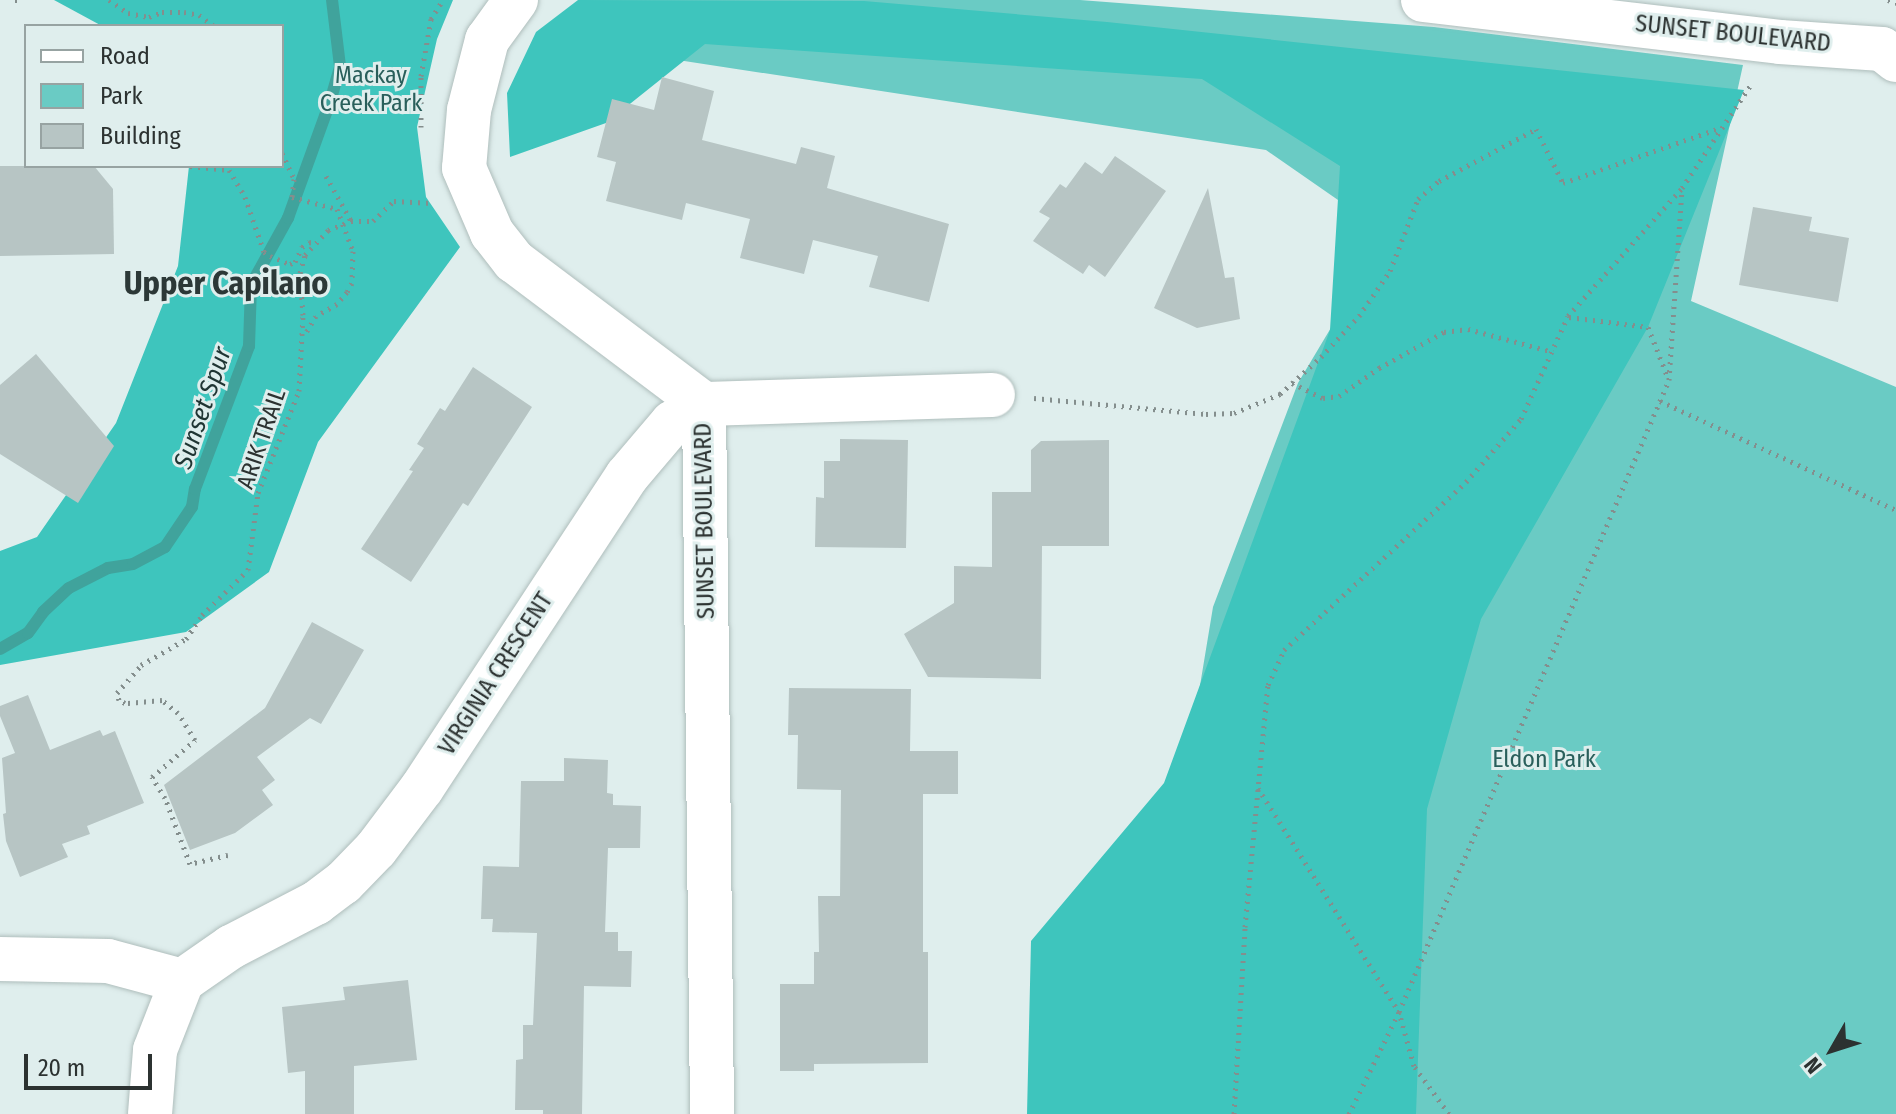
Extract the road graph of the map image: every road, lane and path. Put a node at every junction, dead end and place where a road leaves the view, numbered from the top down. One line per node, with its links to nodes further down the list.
1 (109, 0): 6 (path)
2 (516, 0): 25 (street, SUNSET BOULEVARD)
3 (1423, 0): 7 (street, SUNSET BOULEVARD)
4 (1888, 0): 5 (path)
5 (1896, 3)
6 (211, 24)
7 (1891, 50)
8 (1757, 75): 9 (path)
9 (1723, 127): 13 (path); 22 (path)
10 (284, 157): 16 (path)
11 (210, 168): 17 (path)
12 (326, 176): 15 (path)
13 (1682, 188): 18 (path); 21 (path)
14 (437, 201): 15 (path)
15 (351, 221): 16 (path)
16 (345, 225): 17 (path); 19 (path, ARIK TRAIL)
17 (315, 243): 19 (path, ARIK TRAIL)
18 (1568, 316): 20 (path); 21 (path)
19 (301, 351): 28 (path, ARIK TRAIL)
20 (1553, 352): 22 (path); 27 (path)
21 (1669, 380): 24 (path)
22 (1292, 383): 23 (path)
23 (993, 395): 25 (street)
24 (1660, 401): 26 (path); 31 (path)
25 (704, 404): 30 (street, VIRGINIA CRESCENT); 33 (street, SUNSET BOULEVARD)
26 (1896, 510)
27 (1257, 787): 31 (path); 34 (path)
28 (228, 855)
29 (0, 959): 30 (street)
30 (182, 981): 32 (street)
31 (1399, 1012): 35 (path); 36 (path)
32 (150, 1114)
33 (712, 1114)
34 (1234, 1114)
35 (1349, 1114)
36 (1449, 1114)

